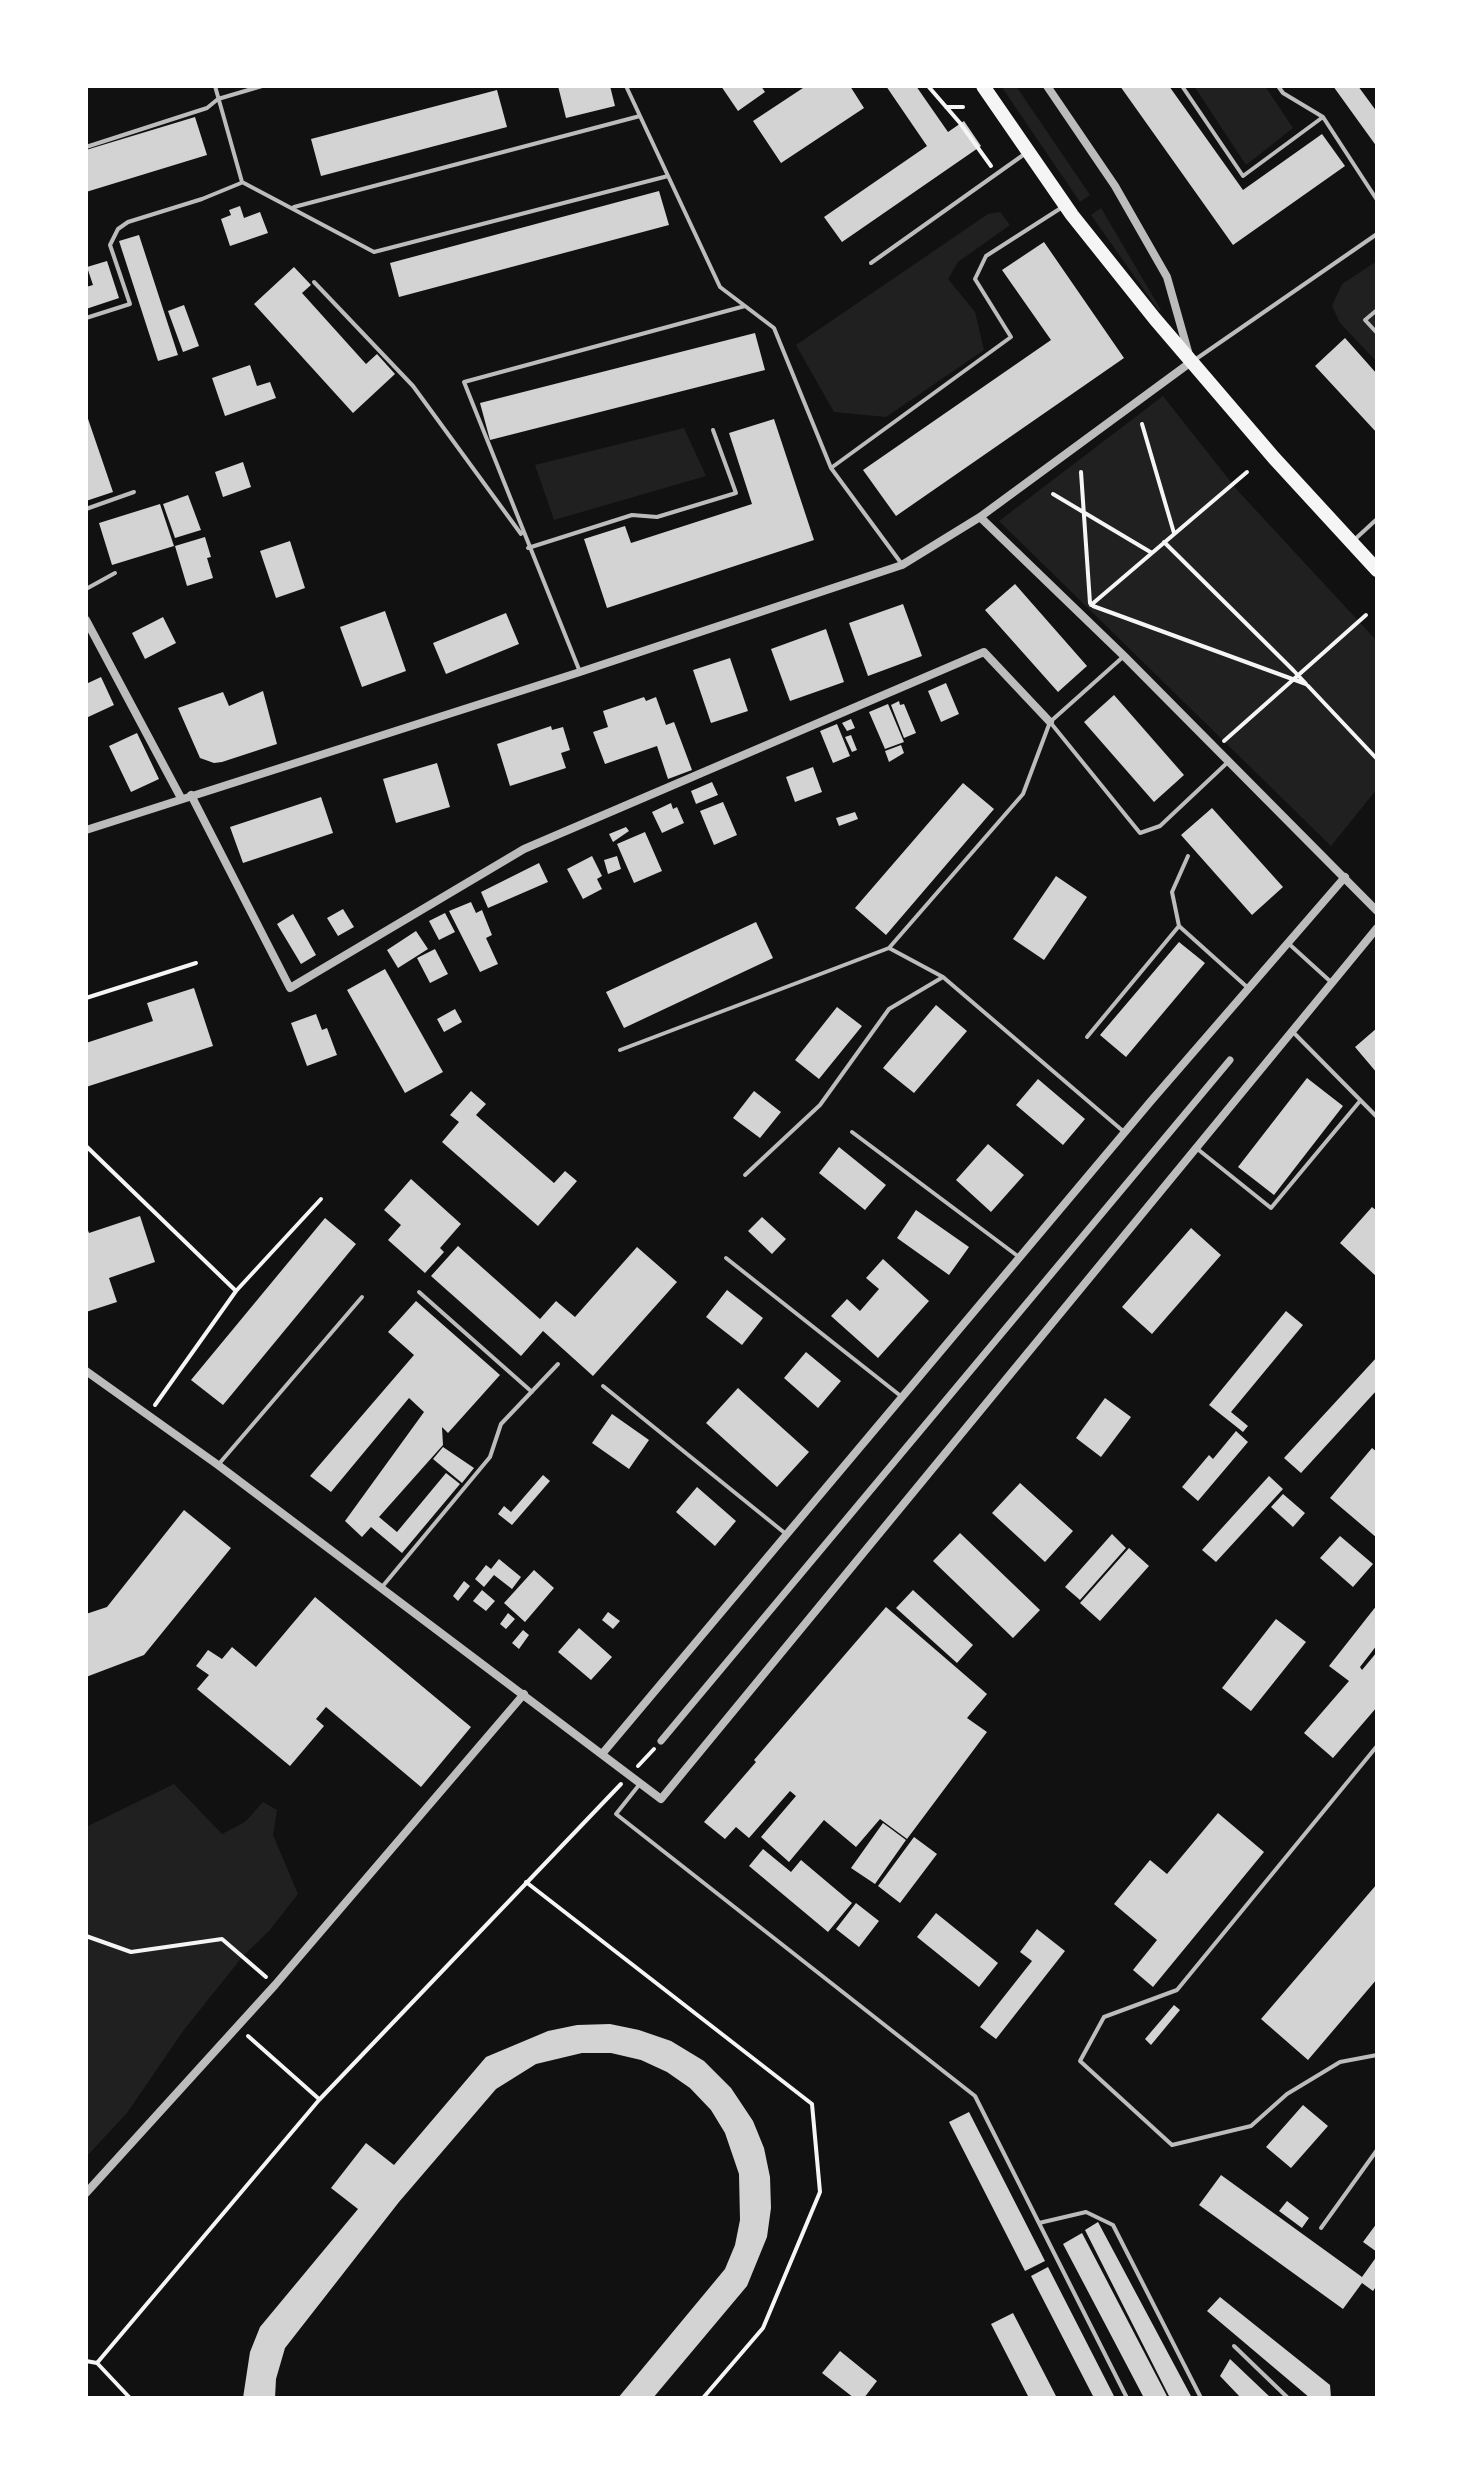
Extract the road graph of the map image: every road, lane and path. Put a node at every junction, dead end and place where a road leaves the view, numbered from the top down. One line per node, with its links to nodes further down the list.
1 (215, 86): 9 (lane)
2 (262, 86): 9 (lane)
3 (626, 86): 12 (lane)
4 (928, 86): 10 (path)
5 (983, 86): 15 (main road)
6 (1047, 86): 29 (street)
7 (1182, 86): 13 (lane)
8 (1278, 86): 13 (lane)
9 (218, 99): 14 (lane); 18 (lane)
10 (946, 107): 11 (path); 16 (path)
11 (963, 107)
12 (640, 116): 17 (lane); 21 (lane)
13 (1323, 117): 19 (lane)
14 (86, 147)
15 (1028, 152): 16 (lane); 20 (main road)
16 (998, 175): 23 (lane)
17 (668, 176): 21 (lane); 25 (lane)
18 (242, 182): 21 (lane); 27 (lane)
19 (1377, 200)
20 (1065, 205): 29 (main road); 32 (lane)
21 (292, 208)
22 (1377, 234): 29 (lane)
23 (871, 263)
24 (314, 282): 42 (lane)
25 (745, 306): 32 (lane); 42 (lane)
26 (1377, 310): 28 (lane)
27 (86, 318)
28 (1377, 333)
29 (1191, 362): 39 (street); 44 (main road)
30 (1142, 424): 41 (path)
31 (713, 430): 45 (lane)
32 (831, 468): 47 (lane)
33 (1081, 472): 38 (path)
34 (1247, 472): 41 (path)
35 (134, 492): 37 (lane)
36 (1053, 494): 38 (path)
37 (86, 509)
38 (1084, 512): 46 (path); 51 (path)
39 (980, 517): 47 (street); 54 (street)
40 (1377, 519): 44 (lane)
41 (1174, 533): 43 (path)
42 (525, 539): 45 (lane)
43 (1164, 542): 46 (path); 56 (path)
44 (1351, 542): 48 (main road)
45 (528, 548): 55 (lane)
46 (1152, 553): 51 (path)
47 (902, 565): 55 (street)
48 (1377, 570)
49 (115, 573): 50 (lane)
50 (86, 589)
51 (1091, 605): 57 (path)
52 (1366, 615): 56 (path)
53 (86, 620): 64 (street)
54 (1124, 656): 59 (lane); 60 (street)
55 (580, 672): 63 (street)
56 (1298, 675): 57 (path); 58 (path)
57 (1291, 681): 58 (path); 60 (path)
58 (1307, 684): 61 (path)
59 (1050, 722): 62 (lane); 63 (street); 73 (lane)
60 (1215, 749): 62 (street)
61 (1377, 759)
62 (1228, 762): 67 (street)
63 (191, 795): 64 (street)
64 (181, 798): 65 (street)
65 (86, 830)
66 (1188, 856): 70 (lane)
67 (1345, 877): 68 (street); 72 (street)
68 (1372, 902): 69 (street)
69 (1377, 911)
70 (1179, 926): 77 (lane); 80 (lane)
71 (1377, 928): 76 (street)
72 (1288, 943): 76 (lane); 77 (street)
73 (889, 948): 75 (lane); 81 (lane)
74 (196, 963): 78 (path)
75 (943, 977): 86 (lane); 89 (lane)
76 (1331, 982): 79 (street)
77 (1249, 988): 86 (street)
78 (86, 998)
79 (1291, 1031): 83 (lane); 88 (street)
80 (1087, 1037)
81 (620, 1050)
82 (1230, 1060): 106 (street)
83 (1360, 1101): 84 (lane); 88 (lane)
84 (1377, 1117)
85 (852, 1132): 91 (lane)
86 (1125, 1132): 91 (street)
87 (86, 1146): 93 (path)
88 (1195, 1147): 110 (street)
89 (745, 1175)
90 (321, 1199): 93 (path)
91 (1019, 1257): 100 (street)
92 (726, 1258): 100 (lane)
93 (236, 1291): 101 (path)
94 (419, 1292): 99 (lane)
95 (362, 1297): 102 (lane)
96 (558, 1364): 99 (lane)
97 (86, 1371): 101 (street)
98 (603, 1386): 103 (lane)
99 (532, 1392): 104 (lane)
100 (902, 1397): 103 (street)
101 (148, 1415): 102 (street)
102 (218, 1465): 104 (street)
103 (786, 1534): 108 (street)
104 (382, 1587): 105 (street)
105 (524, 1694): 108 (street); 113 (street)
106 (661, 1741): 109 (path)
107 (1377, 1746): 115 (lane)
108 (602, 1754): 109 (street)
109 (630, 1775): 110 (street); 111 (path)
110 (641, 1783): 119 (lane)
111 (526, 1882): 116 (path); 125 (path)
112 (86, 1936): 113 (path)
113 (275, 1985): 114 (street)
114 (236, 2028): 116 (path); 118 (street)
115 (1377, 2055)
116 (319, 2100): 123 (path)
117 (1377, 2150): 120 (lane)
118 (86, 2193)
119 (1039, 2223): 126 (lane); 127 (lane)
120 (1321, 2228)
121 (1234, 2346): 128 (lane)
122 (86, 2361): 123 (path)
123 (97, 2363): 124 (path)
124 (130, 2398)
125 (703, 2398)
126 (1127, 2398)
127 (1201, 2398)
128 (1288, 2398)

